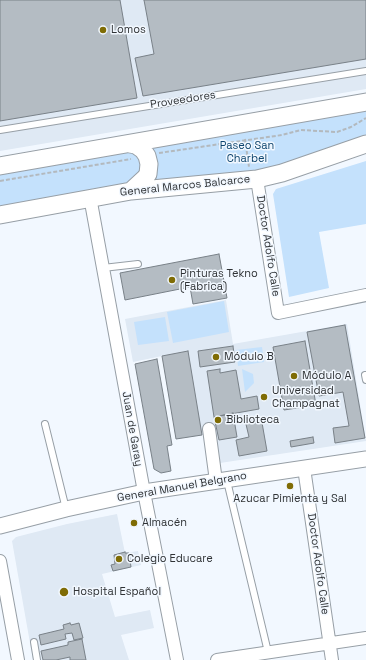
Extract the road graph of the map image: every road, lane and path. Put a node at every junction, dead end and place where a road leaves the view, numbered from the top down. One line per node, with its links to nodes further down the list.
1 (366, 71): 5 (lane, Proveedores)
2 (366, 102): 4 (main road)
3 (366, 118): 6 (path)
4 (242, 124): 6 (path); 7 (main road)
5 (0, 130)
6 (245, 141): 9 (path); 11 (path)
7 (130, 144): 9 (main road); 10 (main road)
8 (366, 144): 11 (main road, General Marcos Balcarce)
9 (147, 156): 12 (path); 13 (main road)
10 (0, 166)
11 (254, 179): 13 (main road, General Marcos Balcarce); 18 (street, Doctor Adolfo Calle)
12 (0, 181)
13 (131, 191): 14 (main road, General Marcos Balcarce)
14 (90, 198): 15 (main road, General Marcos Balcarce); 17 (street, Juan de Garay)
15 (0, 214)
16 (138, 264): 17 (lane)
17 (103, 268): 24 (street, Juan de Garay)
18 (366, 295)
19 (45, 424): 25 (lane)
20 (209, 429): 23 (street)
21 (366, 459): 22 (street, General Manuel Belgrano)
22 (304, 468): 23 (street, General Manuel Belgrano); 30 (street, Doctor Adolfo Calle)
23 (221, 480): 24 (street, General Manuel Belgrano); 31 (lane)
24 (144, 492): 25 (street, General Manuel Belgrano); 34 (street, Juan de Garay)
25 (66, 509): 26 (street, General Manuel Belgrano)
26 (0, 526)
27 (0, 561): 32 (street)
28 (366, 638): 30 (street)
29 (34, 642): 33 (lane)
30 (329, 643): 31 (street); 36 (street, Doctor Adolfo Calle)
31 (268, 652): 35 (street)
32 (18, 660)
33 (38, 660)
34 (177, 660)
35 (217, 660)
36 (332, 660)

